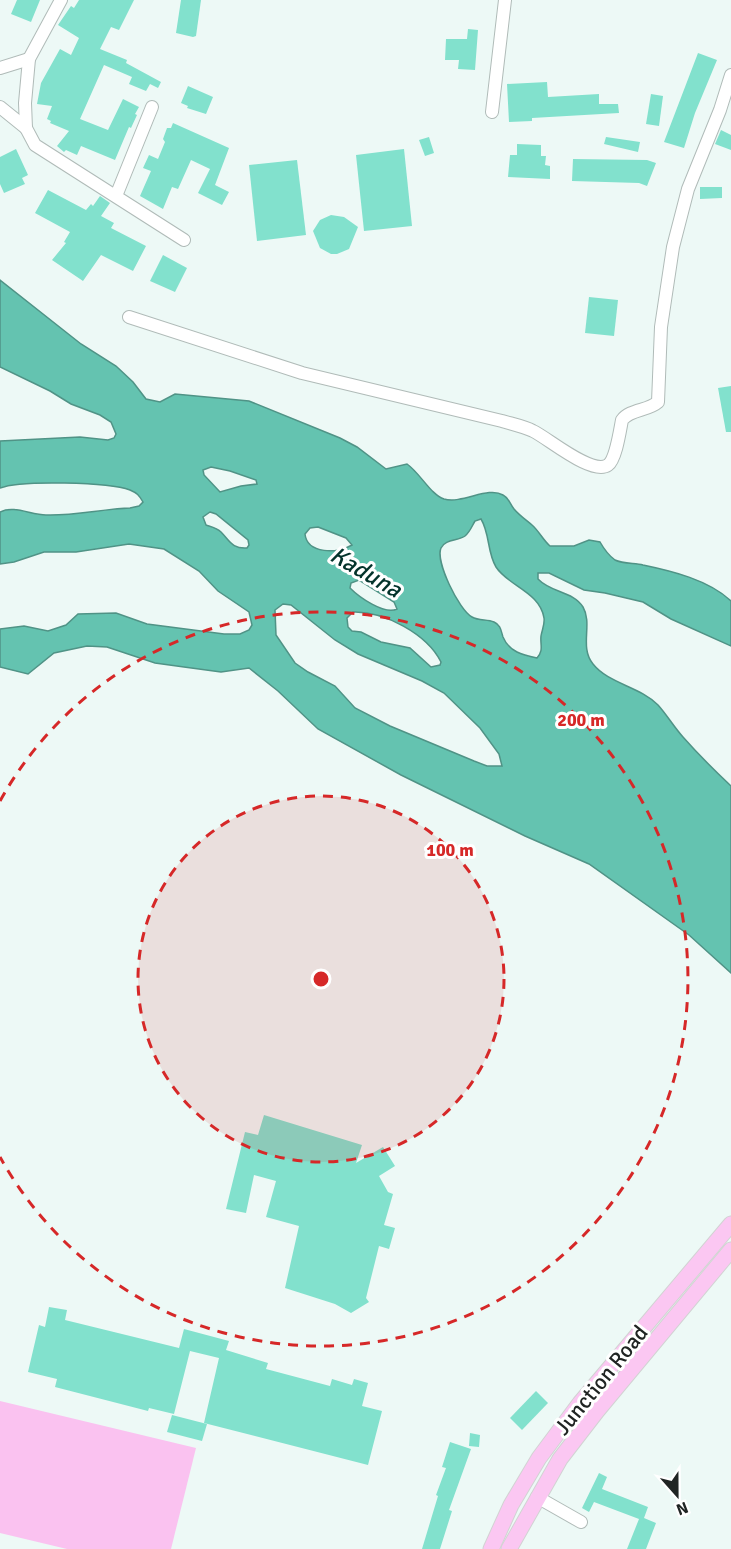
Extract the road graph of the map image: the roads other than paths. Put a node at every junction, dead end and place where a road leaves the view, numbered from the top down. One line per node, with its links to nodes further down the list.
1 (61, 0): 3 (street)
2 (505, 0): 8 (street)
3 (28, 59): 4 (street); 9 (street)
4 (0, 69)
5 (731, 75): 12 (street)
6 (0, 107): 9 (street)
7 (152, 107): 10 (street)
8 (492, 112)
9 (26, 128): 10 (street)
10 (116, 196): 11 (street)
11 (184, 240)
12 (129, 317)
13 (731, 1224): 17 (main road, Junction Road)
14 (731, 1250): 15 (main road, Junction Road)
15 (537, 1497): 16 (street); 18 (main road, Junction Road)
16 (581, 1522)
17 (491, 1549)
18 (508, 1549)

